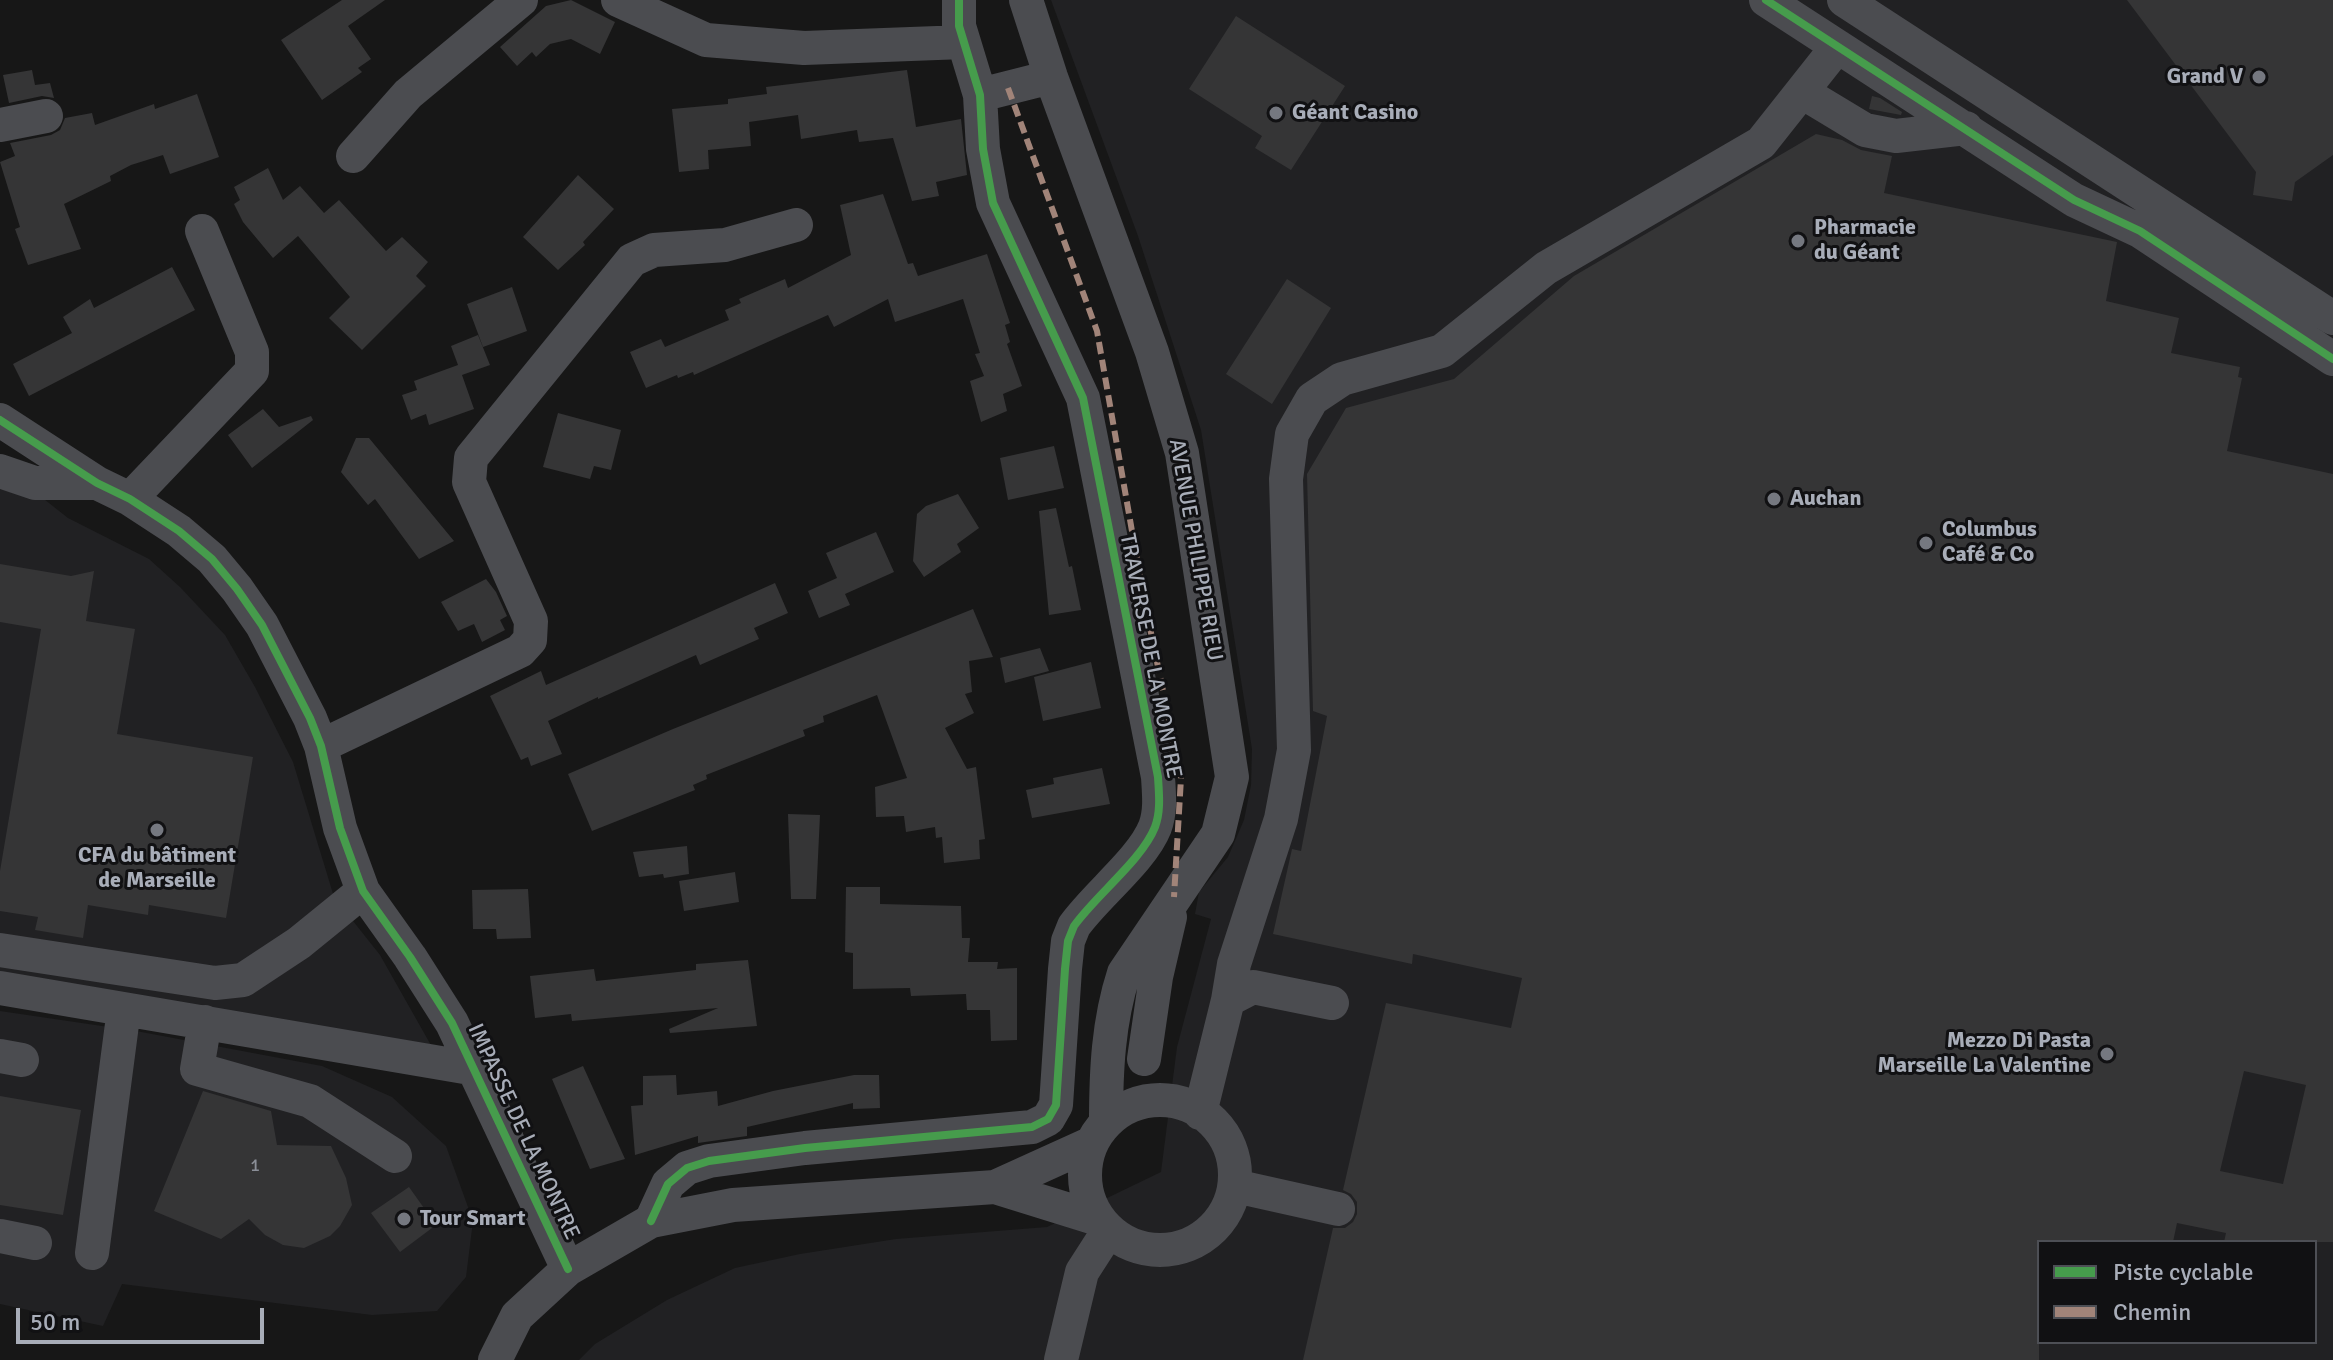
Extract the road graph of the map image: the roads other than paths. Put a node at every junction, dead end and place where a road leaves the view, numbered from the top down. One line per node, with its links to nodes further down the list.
1 (521, 0): 15 (street)
2 (618, 0): 7 (street)
3 (959, 0): 7 (street, TRAVERSE DE LA MONTRE)
4 (1026, 0): 9 (street, AVENUE PHILIPPE RIEU)
5 (1766, 0): 8 (street)
6 (1844, 0): 18 (street)
7 (964, 42): 11 (street, TRAVERSE DE LA MONTRE)
8 (1837, 47): 10 (street); 14 (street)
9 (1051, 77): 11 (street); 26 (street, AVENUE PHILIPPE RIEU)
10 (1802, 92): 14 (street); 30 (street)
11 (980, 95): 42 (street, TRAVERSE DE LA MONTRE)
12 (46, 116): 13 (street)
13 (0, 125)
14 (1950, 130): 19 (street)
15 (353, 156)
16 (796, 225): 24 (street)
17 (202, 231): 23 (street)
18 (2333, 318)
19 (2333, 359)
20 (0, 420): 22 (street, IMPASSE DE LA MONTRE)
21 (0, 471): 22 (street, IMPASSE DE LA MONTRE)
22 (97, 483): 23 (street, IMPASSE DE LA MONTRE)
23 (130, 499): 24 (street, IMPASSE DE LA MONTRE)
24 (321, 746): 25 (street, IMPASSE DE LA MONTRE)
25 (363, 891): 27 (street); 35 (street, IMPASSE DE LA MONTRE)
26 (1174, 897): 29 (street, AVENUE PHILIPPE RIEU); 34 (street)
27 (0, 950)
28 (0, 988): 32 (street)
29 (1116, 996): 34 (street); 37 (street, AVENUE PHILIPPE RIEU)
30 (1228, 1000): 31 (street); 36 (street)
31 (1332, 1003)
32 (124, 1009): 33 (street); 46 (street)
33 (205, 1022): 35 (street); 38 (street)
34 (1144, 1059): 36 (street)
35 (476, 1069): 47 (street, IMPASSE DE LA MONTRE)
36 (1193, 1108): 37 (street); 39 (street)
37 (1099, 1133): 40 (street); 43 (street)
38 (395, 1156)
39 (1235, 1186): 41 (street); 43 (street)
40 (995, 1187): 42 (street); 43 (street)
41 (1338, 1209)
42 (651, 1221): 47 (street)
43 (1104, 1224): 49 (street)
44 (0, 1236): 45 (street)
45 (35, 1243)
46 (92, 1253)
47 (568, 1269): 48 (street)
48 (495, 1360)
49 (1061, 1360)

